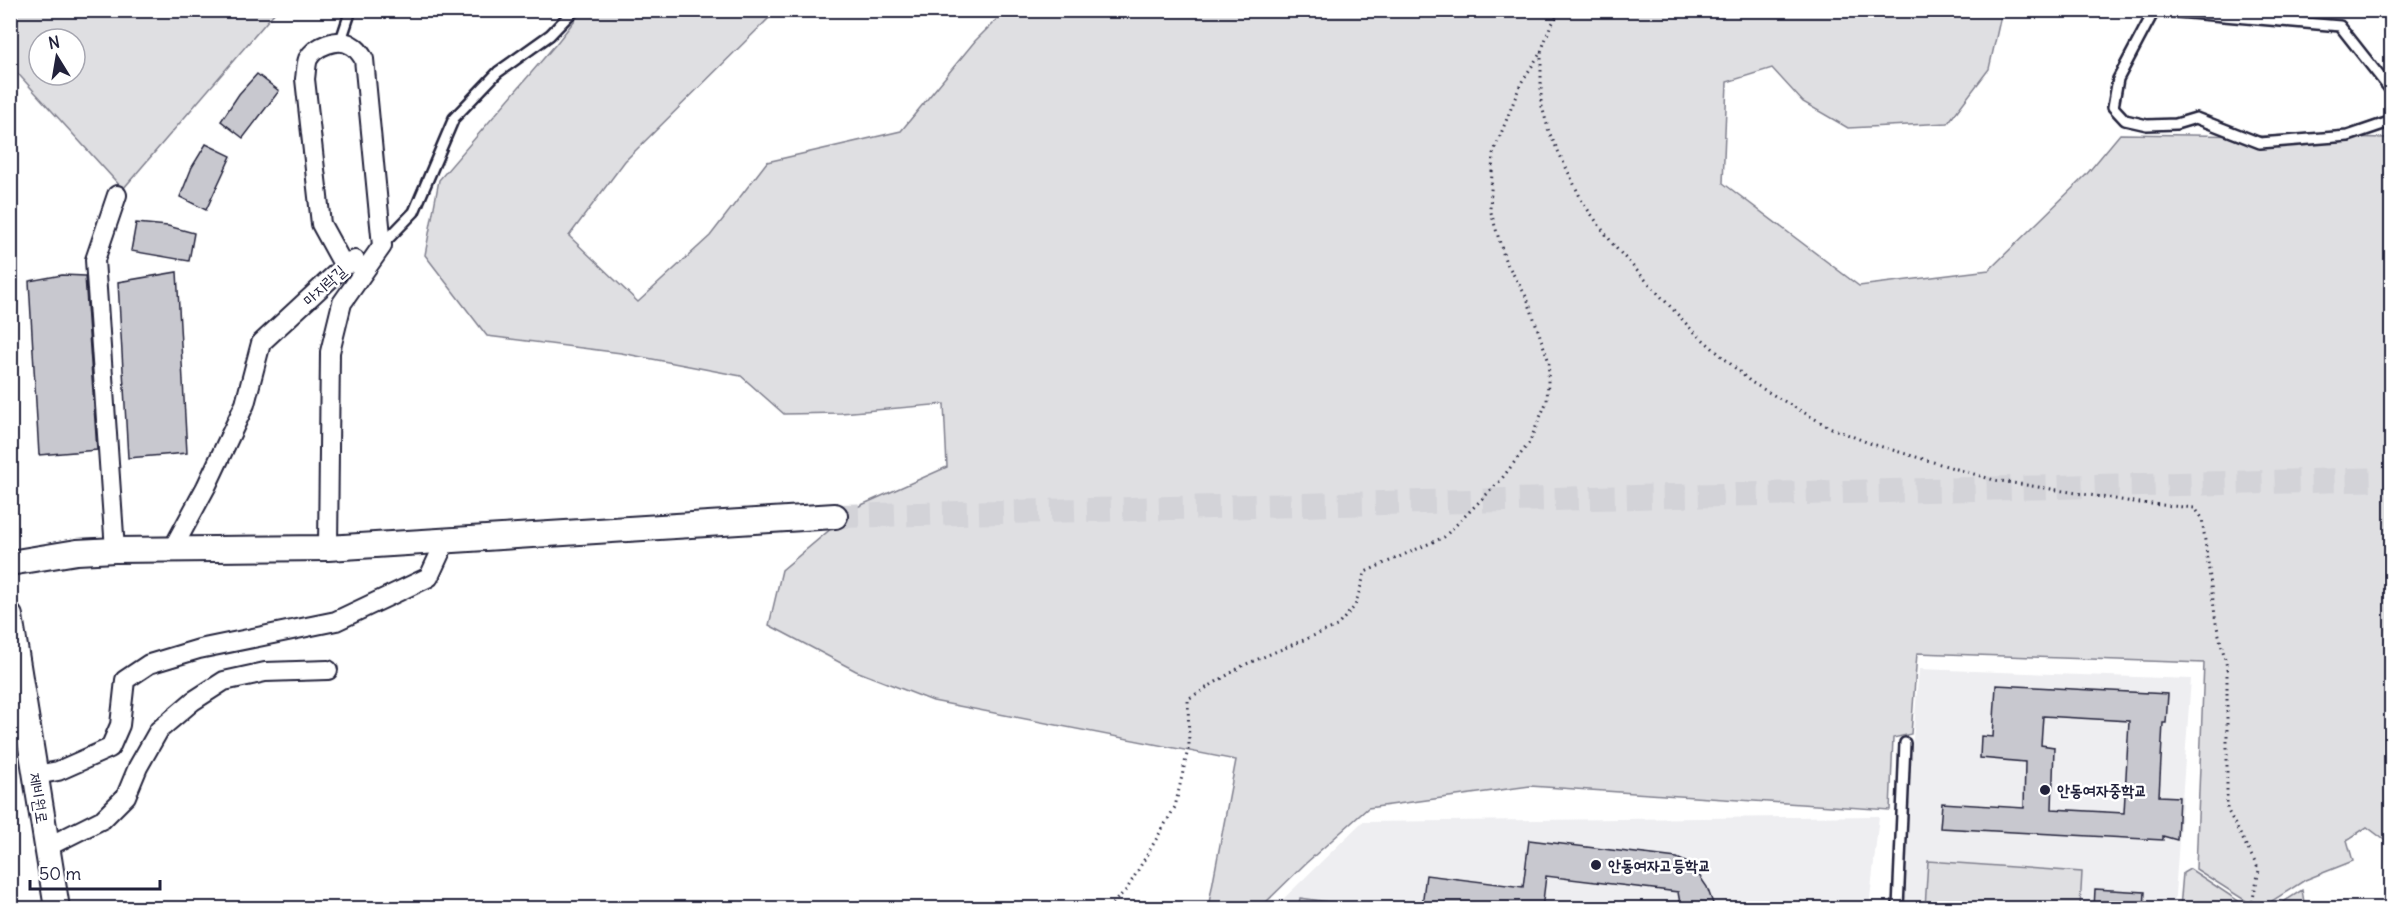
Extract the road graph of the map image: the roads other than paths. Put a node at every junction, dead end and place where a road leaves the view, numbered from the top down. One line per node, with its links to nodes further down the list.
1 (351, 10): 3 (lane)
2 (574, 10): 7 (lane, 마지락길)
3 (340, 43): 7 (street); 8 (street)
4 (2391, 92): 5 (lane)
5 (2391, 121)
6 (117, 195): 13 (street)
7 (382, 246): 8 (street, 마지락길); 12 (street)
8 (344, 266): 11 (street, 마지락길)
9 (835, 516): 10 (street)
10 (446, 540): 12 (street); 18 (street)
11 (173, 548): 12 (street); 13 (street)
12 (328, 548)
13 (115, 550): 14 (street)
14 (10, 562)
15 (11, 616): 18 (street, 제비원로)
16 (328, 670): 19 (street)
17 (1905, 743): 21 (lane)
18 (36, 775): 19 (street, 제비원로)
19 (47, 847): 20 (street, 제비원로)
20 (57, 909)
21 (1898, 909)

